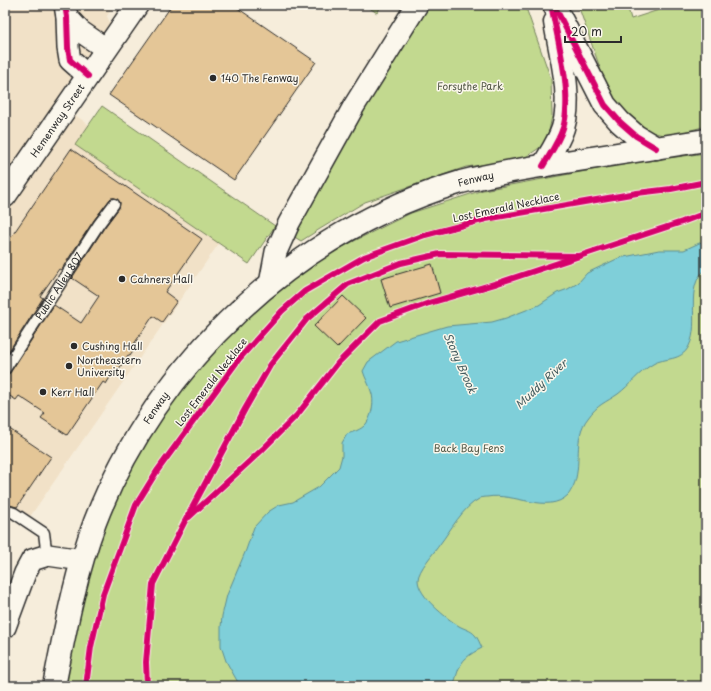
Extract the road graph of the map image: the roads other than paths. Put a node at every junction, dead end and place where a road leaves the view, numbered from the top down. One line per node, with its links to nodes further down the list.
1 (137, 5): 5 (main road, Hemenway Street)
2 (417, 5): 12 (street)
3 (553, 5): 8 (main road); 9 (main road)
4 (66, 11): 5 (street); 6 (street)
5 (106, 49): 6 (main road, Hemenway Street)
6 (88, 76): 10 (main road, Hemenway Street)
7 (706, 140): 8 (main road, Fenway)
8 (656, 148): 9 (main road, Fenway)
9 (544, 166): 12 (main road, Fenway)
10 (5, 196)
11 (114, 204): 13 (lane, Public Alley 807)
12 (270, 284): 16 (main road, Fenway)
13 (5, 369)
14 (5, 510): 15 (lane)
15 (45, 556): 16 (street); 17 (street)
16 (82, 560): 18 (main road, Fenway)
17 (5, 627)
18 (54, 686)

